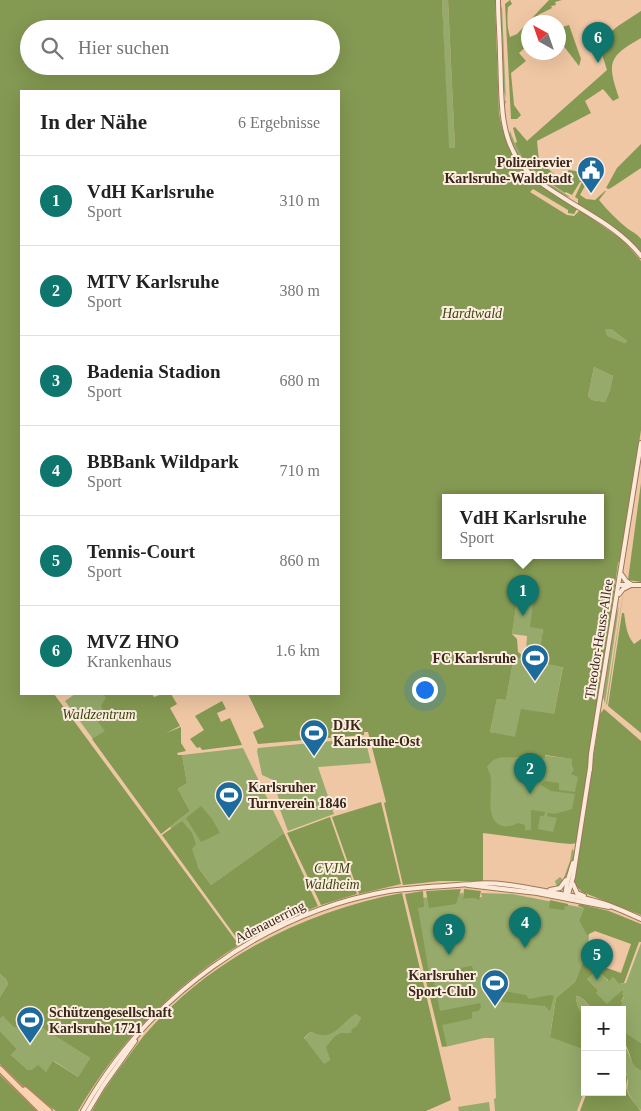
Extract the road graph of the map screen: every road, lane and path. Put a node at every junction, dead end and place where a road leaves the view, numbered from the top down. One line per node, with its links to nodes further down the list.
1 (498, 0): 2 (main road)
2 (641, 256)
3 (641, 443): 4 (main road, Theodor-Heuss-Allee)
4 (621, 574): 5 (main road, Theodor-Heuss-Allee); 6 (main road)
5 (619, 584): 6 (main road); 8 (main road, Theodor-Heuss-Allee)
6 (632, 585): 7 (main road); 8 (main road)
7 (641, 585)
8 (617, 596): 9 (main road, Theodor-Heuss-Allee)
9 (576, 856): 10 (main road, Theodor-Heuss-Allee); 11 (main road, Theodor-Heuss-Allee)
10 (570, 871): 13 (main road); 14 (main road, Theodor-Heuss-Allee)
11 (573, 877): 14 (main road, Theodor-Heuss-Allee); 15 (main road)
12 (466, 885): 13 (main road, Adenauerring); 14 (main road, Adenauerring); 18 (main road, Adenauerring)
13 (538, 890): 14 (main road, Adenauerring)
14 (567, 897): 15 (main road, Adenauerring); 16 (main road, Adenauerring)
15 (591, 899): 16 (main road, Adenauerring)
16 (612, 907): 17 (main road, Adenauerring)
17 (641, 919)
18 (140, 1033): 23 (main road, Adenauerring); 24 (main road, Adenauerring)
19 (0, 1070): 20 (main road)
20 (14, 1083): 21 (main road); 22 (main road)
21 (42, 1111)
22 (49, 1111)
23 (83, 1111)
24 (88, 1111)

